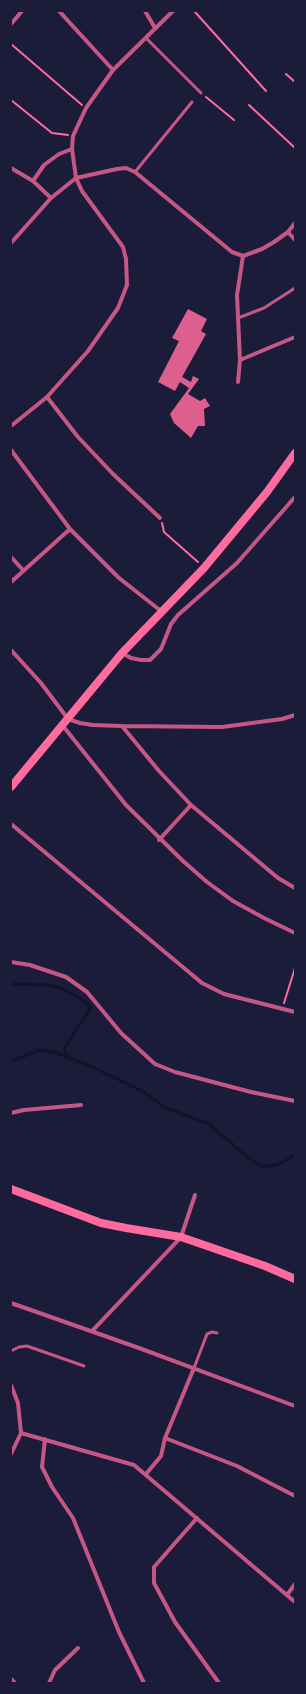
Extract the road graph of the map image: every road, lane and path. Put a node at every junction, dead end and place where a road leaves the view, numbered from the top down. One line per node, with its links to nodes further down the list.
1 (22, 11): 6 (street)
2 (59, 11): 10 (street)
3 (145, 11): 7 (street)
4 (173, 11): 7 (street)
5 (195, 12): 13 (path)
6 (11, 24)
7 (155, 28): 8 (street)
8 (146, 38): 10 (street); 14 (lane)
9 (11, 44): 18 (path)
10 (114, 70): 18 (street)
11 (286, 74): 12 (path)
12 (295, 82)
13 (266, 91)
14 (201, 93): 19 (path)
15 (11, 100): 20 (path)
16 (192, 102): 24 (lane)
17 (250, 105): 22 (path)
18 (86, 108): 20 (street)
19 (234, 120)
20 (73, 136): 21 (street)
21 (72, 148): 25 (street); 26 (street)
22 (295, 148)
23 (11, 168): 26 (street)
24 (135, 172): 25 (street); 32 (street)
25 (76, 178): 27 (street); 38 (street)
26 (32, 181): 27 (street)
27 (51, 198): 31 (street)
28 (295, 223): 29 (street)
29 (288, 232): 30 (street); 32 (street)
30 (295, 240)
31 (11, 243)
32 (243, 256): 34 (street)
33 (295, 288): 34 (lane)
34 (238, 318): 36 (street)
35 (295, 337): 36 (street)
36 (240, 360): 37 (street)
37 (238, 382)
38 (47, 397): 39 (street); 43 (street)
39 (11, 426)
40 (11, 450): 44 (street)
41 (295, 452): 46 (main road)
42 (295, 497): 51 (street)
43 (160, 518): 46 (path)
44 (70, 529): 47 (street); 49 (street)
45 (11, 558): 47 (street)
46 (204, 568): 49 (main road)
47 (23, 570): 48 (street)
48 (11, 582)
49 (161, 611): 51 (main road)
50 (11, 650): 53 (street)
51 (122, 653): 53 (main road)
52 (295, 715): 55 (street)
53 (68, 719): 54 (main road); 55 (street)
54 (63, 726): 56 (main road); 59 (street)
55 (122, 726): 57 (street)
56 (11, 787)
57 (191, 805): 59 (street); 60 (street)
58 (11, 824): 65 (street)
59 (160, 840): 61 (street)
60 (295, 888)
61 (295, 933)
62 (11, 962): 66 (street)
63 (295, 968): 64 (path)
64 (287, 994)
65 (295, 1012)
66 (295, 1101)
67 (81, 1105): 68 (street)
68 (11, 1113)
69 (11, 1189): 71 (main road)
70 (195, 1195): 71 (street)
71 (181, 1237): 72 (main road); 74 (street)
72 (295, 1279)
73 (11, 1303): 74 (street)
74 (92, 1331): 78 (street)
75 (217, 1333): 78 (lane)
76 (11, 1351): 77 (lane)
77 (84, 1366)
78 (194, 1368): 82 (street); 84 (street)
79 (11, 1385): 81 (street)
80 (11, 1397): 81 (street)
81 (18, 1403): 83 (street)
82 (295, 1406)
83 (21, 1433): 85 (street); 86 (street)
84 (165, 1438): 87 (street); 88 (street)
85 (45, 1439): 87 (street); 97 (street)
86 (11, 1454)
87 (146, 1474): 89 (street)
88 (295, 1496)
89 (197, 1518): 91 (street); 98 (street)
90 (295, 1584): 91 (street)
91 (287, 1595): 92 (street)
92 (295, 1602)
93 (78, 1648): 96 (street)
94 (11, 1679): 95 (street)
95 (15, 1683)
96 (49, 1683)
97 (144, 1683)
98 (219, 1683)

